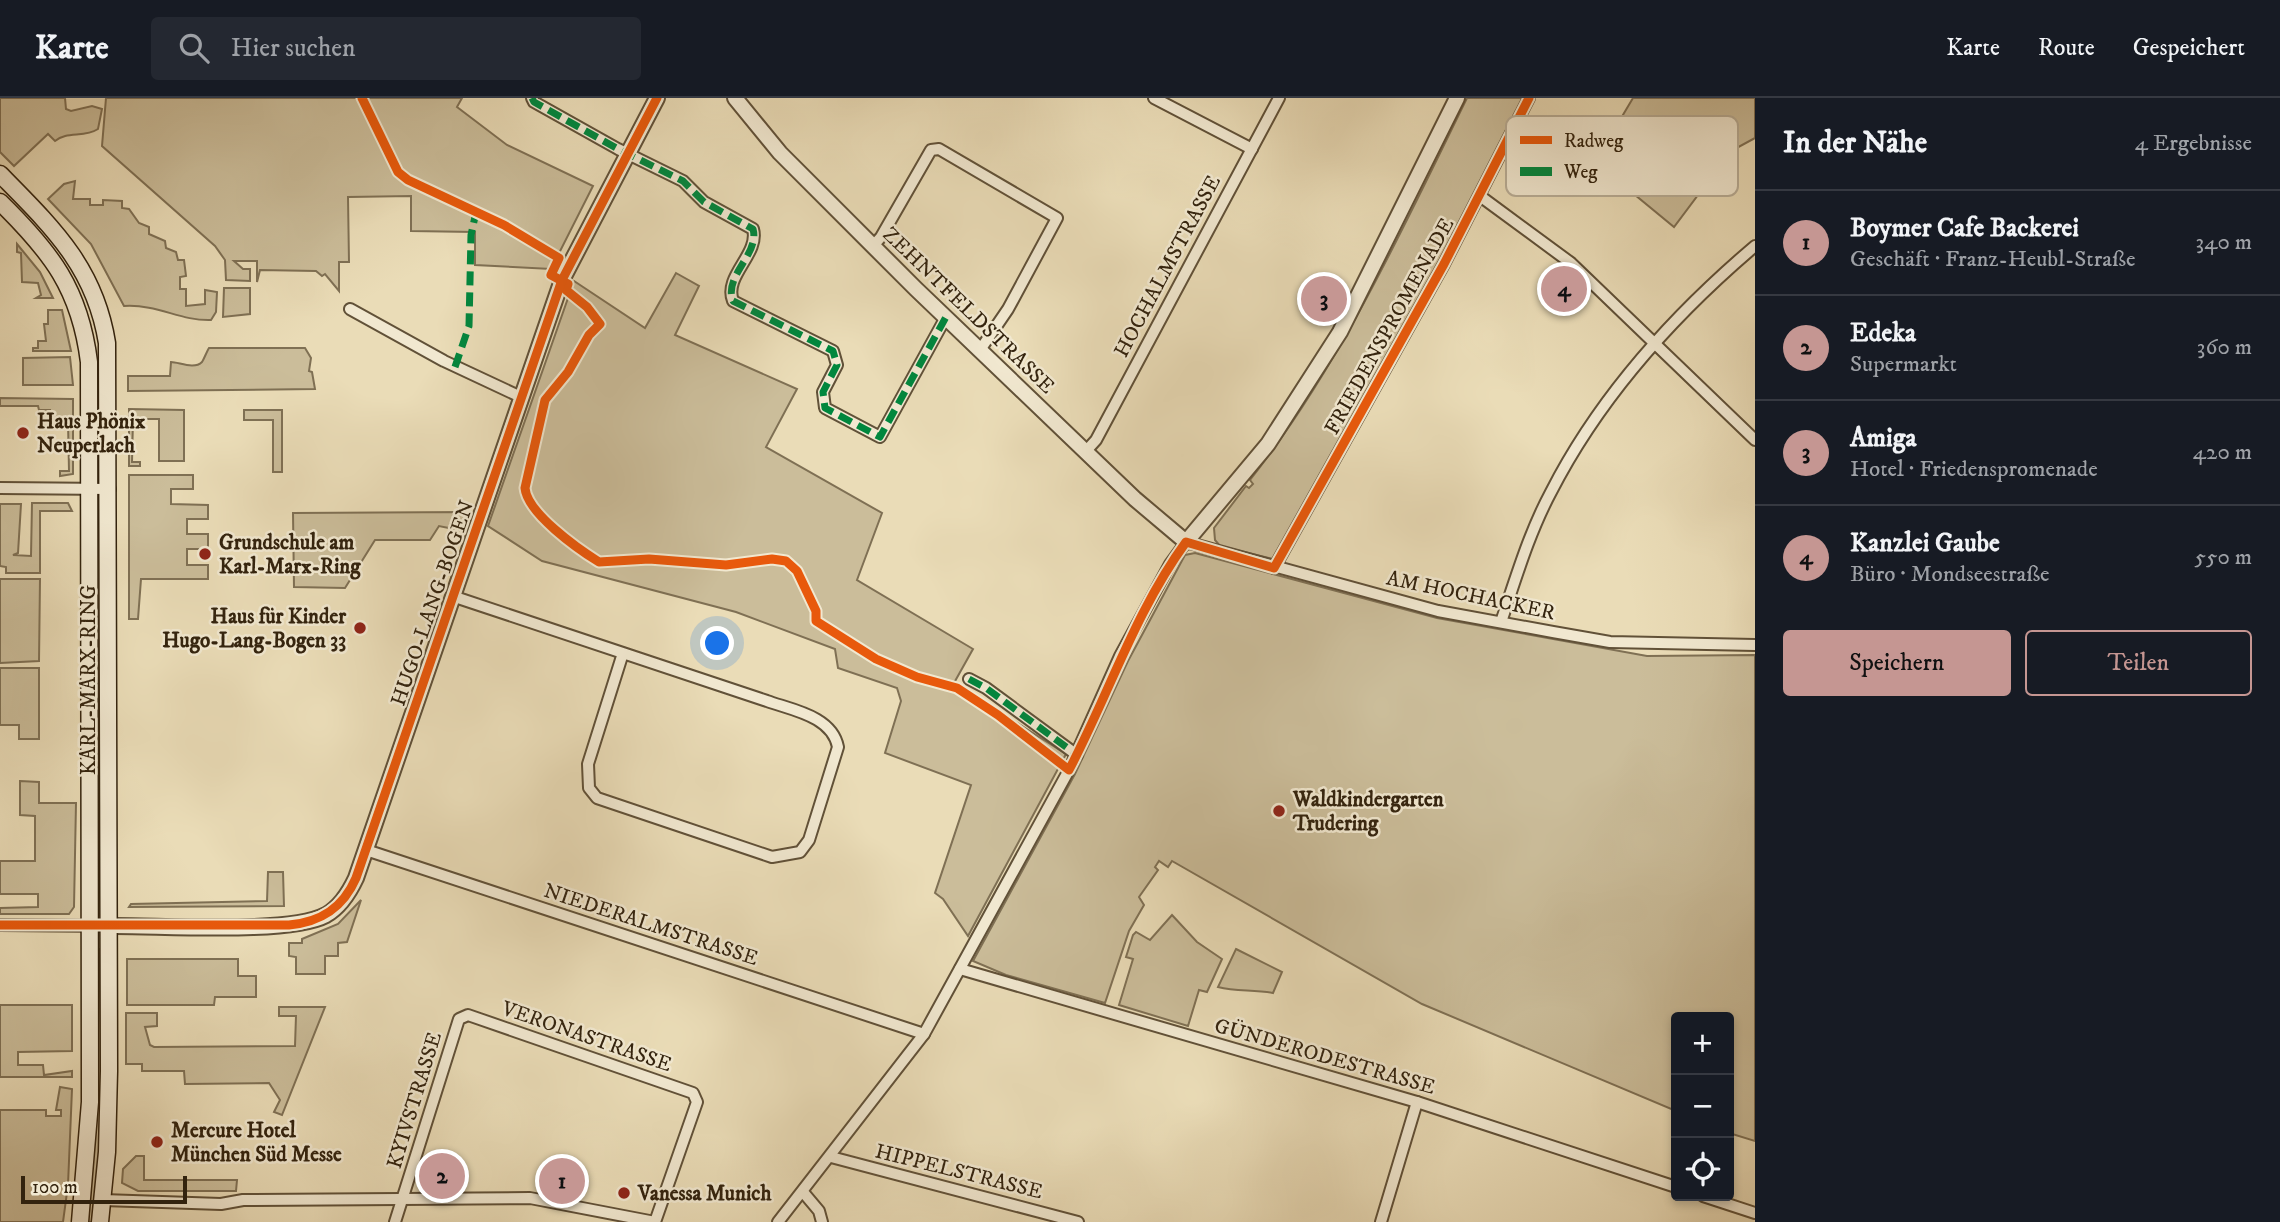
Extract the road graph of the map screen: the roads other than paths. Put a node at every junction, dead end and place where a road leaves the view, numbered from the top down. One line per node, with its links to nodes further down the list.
1 (532, 98): 11 (street)
2 (657, 98): 11 (street, HUGO-LANG-BOGEN)
3 (734, 98): 15 (street, ZEHNTFELDSTRASSE)
4 (1154, 98): 10 (street)
5 (1279, 98): 10 (street, HOCHALMSTRASSE)
6 (1457, 98): 27 (street, FRIEDENSPROMENADE)
7 (1529, 98): 8 (street, FRIEDENSPROMENADE)
8 (1520, 116)
9 (1506, 144): 13 (street, FRIEDENSPROMENADE)
10 (1252, 149): 23 (street, HOCHALMSTRASSE)
11 (628, 154): 18 (street); 21 (street, HUGO-LANG-BOGEN)
12 (0, 174): 26 (main road, KARL-MARX-RING)
13 (1480, 196): 19 (street); 28 (street, FRIEDENSPROMENADE)
14 (0, 202): 25 (main road, KARL-MARX-RING)
15 (873, 246): 18 (street, ZEHNTFELDSTRASSE); 20 (street)
16 (1755, 246): 19 (street)
17 (350, 309): 21 (street)
18 (946, 317): 20 (street, ZEHNTFELDSTRASSE)
19 (1657, 344): 22 (street); 30 (street)
20 (980, 350): 23 (street, ZEHNTFELDSTRASSE)
21 (521, 397): 29 (street, HUGO-LANG-BOGEN)
22 (1755, 440)
23 (1086, 451): 27 (street, ZEHNTFELDSTRASSE)
24 (0, 488): 25 (street)
25 (91, 489): 26 (street); 37 (main road, KARL-MARX-RING)
26 (110, 489): 38 (main road, KARL-MARX-RING)
27 (1186, 542): 28 (street, AM HOCHACKER); 34 (street)
28 (1275, 568): 30 (street, AM HOCHACKER)
29 (452, 597): 32 (street); 35 (street, HUGO-LANG-BOGEN)
30 (1501, 622): 31 (street, AM HOCHACKER)
31 (1755, 645)
32 (623, 653): 32 (street)
33 (969, 679): 34 (street)
34 (1077, 755): 39 (street)
35 (366, 850): 38 (street, HUGO-LANG-BOGEN); 41 (street, NIEDERALMSTRASSE)
36 (0, 925): 37 (street)
37 (90, 925): 38 (street); 50 (main road, KARL-MARX-RING)
38 (109, 926): 47 (main road, KARL-MARX-RING)
39 (960, 969): 41 (street); 42 (street, GÜNDERODESTRASSE)
40 (463, 1016): 46 (street, KYIVSTRASSE); 53 (street, VERONASTRASSE)
41 (924, 1034): 43 (street)
42 (1417, 1102): 44 (street, GÜNDERODESTRASSE); 57 (street)
43 (831, 1157): 45 (street); 56 (street, HIPPELSTRASSE)
44 (1671, 1185)
45 (803, 1192): 54 (street); 55 (street)
46 (405, 1198): 47 (street); 52 (street, KYIVSTRASSE); 53 (street)
47 (103, 1199): 51 (main road, KARL-MARX-RING)
48 (1718, 1201): 49 (street)
49 (1755, 1213)
50 (80, 1222)
51 (100, 1222)
52 (395, 1222)
53 (655, 1222)
54 (778, 1222)
55 (822, 1222)
56 (1079, 1222)
57 (1381, 1222)

